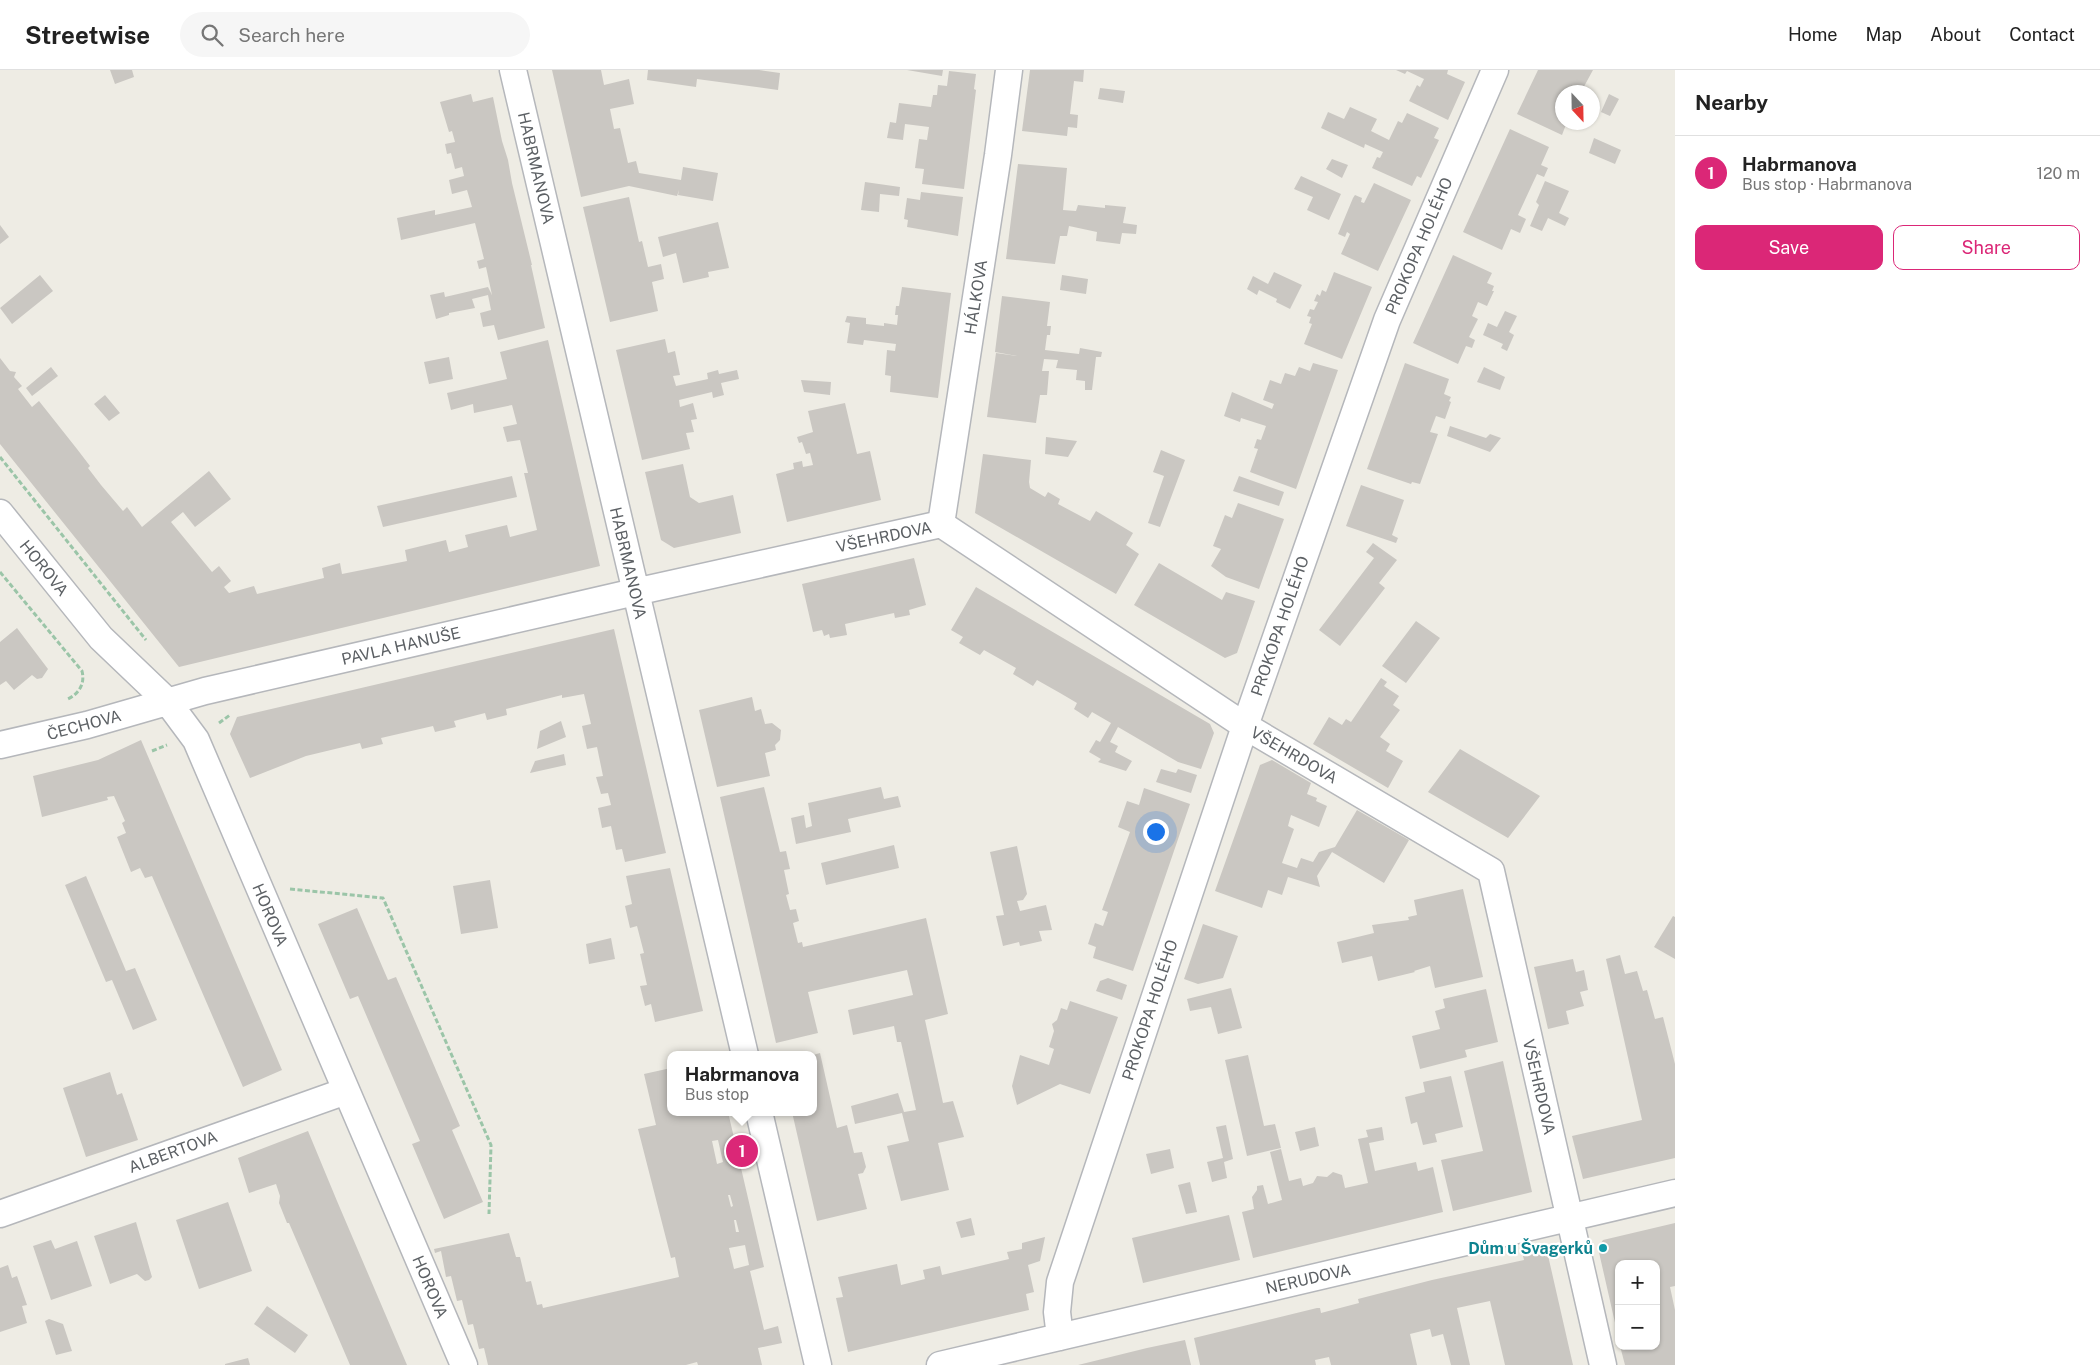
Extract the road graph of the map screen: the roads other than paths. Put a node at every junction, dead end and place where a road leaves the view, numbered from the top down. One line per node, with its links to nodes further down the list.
1 (512, 70): 6 (street, HABRMANOVA)
2 (1009, 70): 5 (street, HÁLKOVA)
3 (1495, 70): 8 (street, PROKOPA HOLÉHO)
4 (0, 513): 7 (street, HOROVA)
5 (941, 524): 6 (street, VŠEHRDOVA); 8 (street, VŠEHRDOVA)
6 (635, 592): 7 (street, PAVLA HANUŠE); 10 (street, HABRMANOVA)
7 (168, 701): 9 (street, ČECHOVA); 11 (street, HOROVA)
8 (1245, 726): 15 (street, VŠEHRDOVA); 16 (street, PROKOPA HOLÉHO)
9 (0, 745)
10 (744, 1051)
11 (346, 1091): 14 (street, ALBERTOVA); 17 (street, HOROVA)
12 (760, 1116): 18 (street)
13 (1675, 1194): 15 (street, NERUDOVA)
14 (0, 1214)
15 (1568, 1218): 16 (street, NERUDOVA); 20 (street, VŠEHRDOVA)
16 (1060, 1337): 19 (street, NERUDOVA)
17 (464, 1365)
18 (818, 1365)
19 (940, 1365)
20 (1603, 1365)

